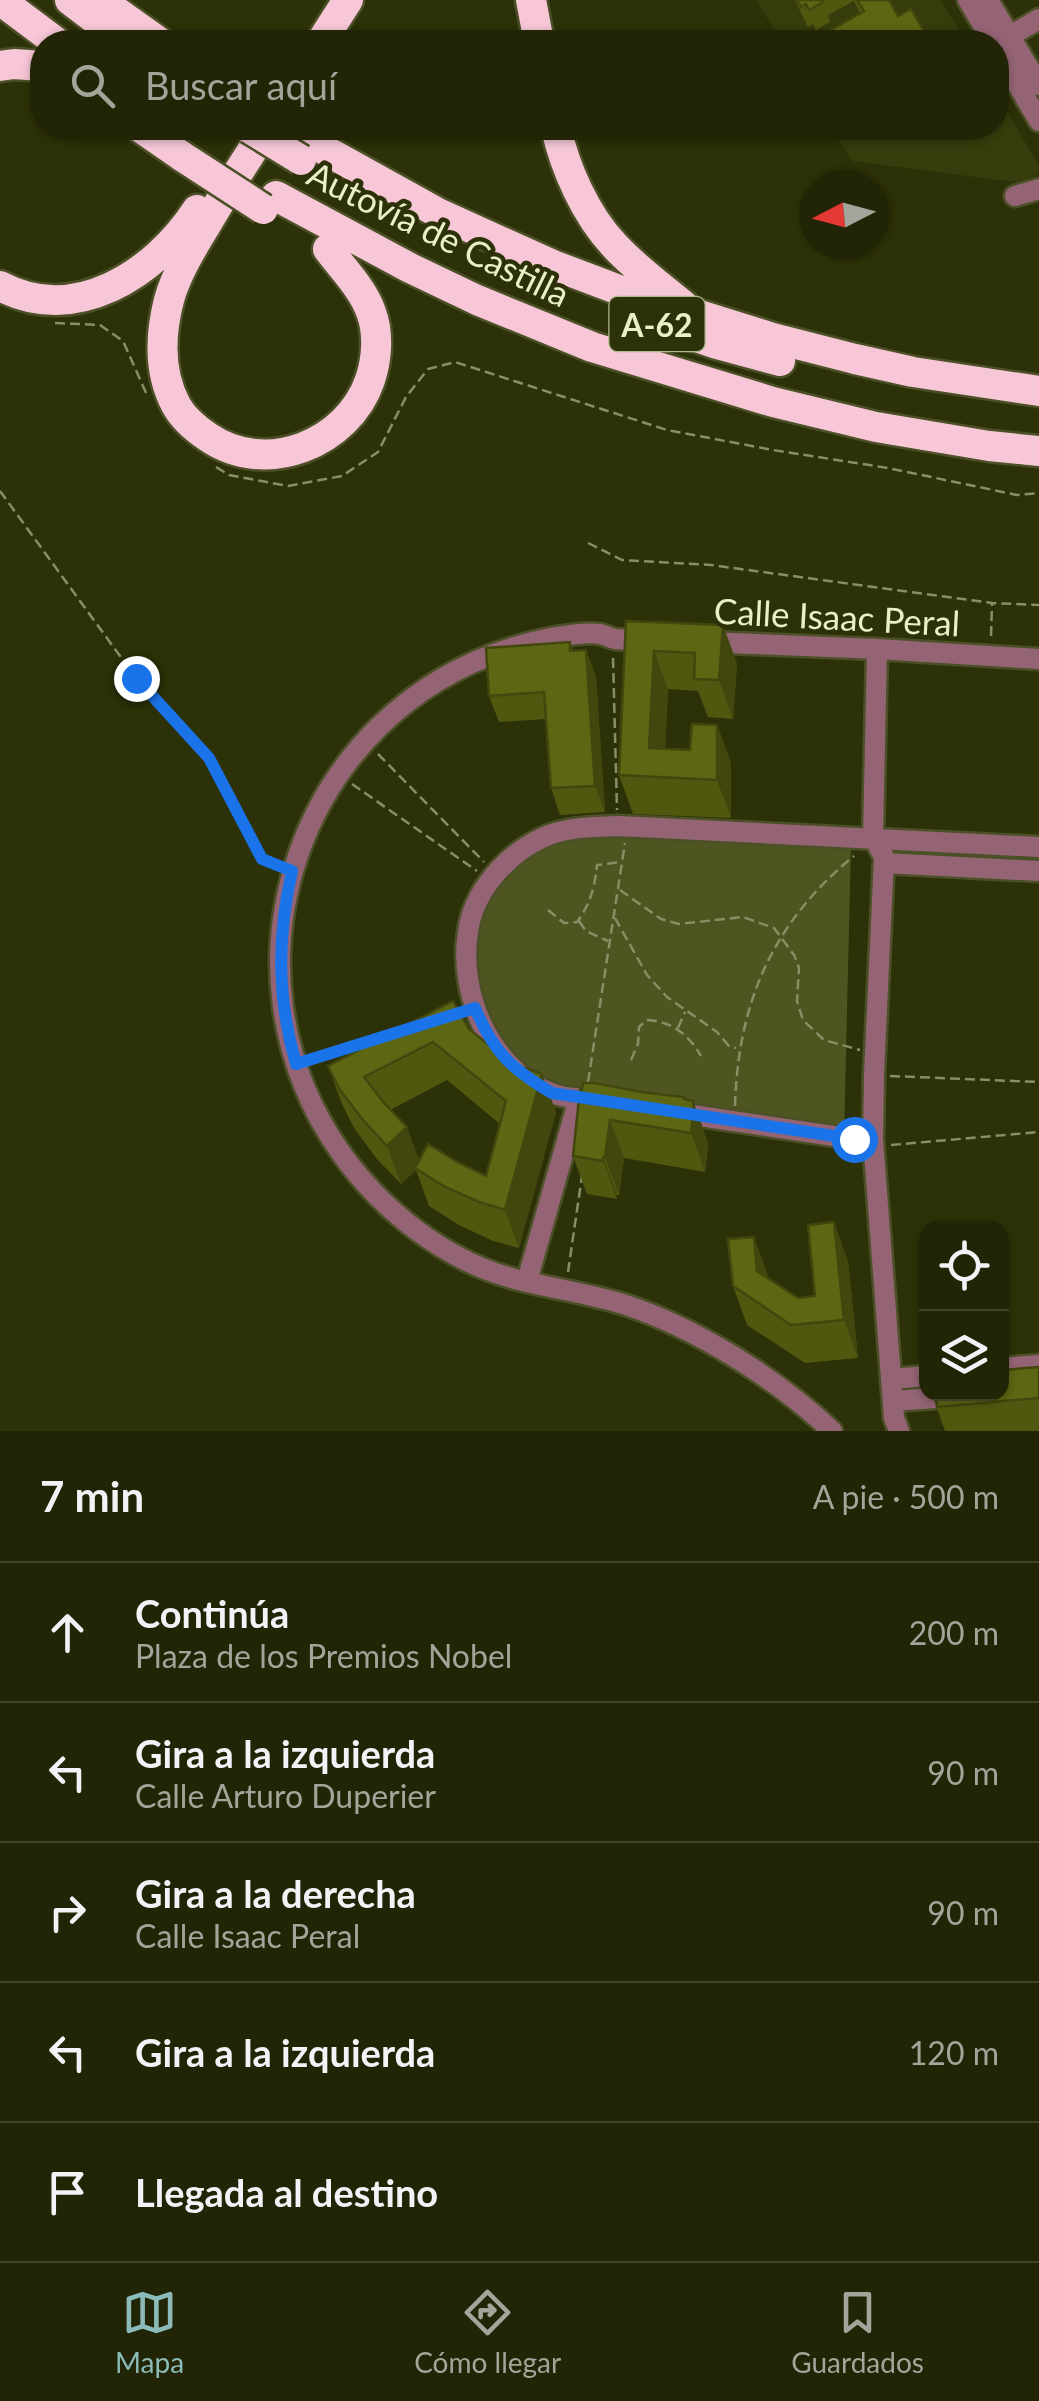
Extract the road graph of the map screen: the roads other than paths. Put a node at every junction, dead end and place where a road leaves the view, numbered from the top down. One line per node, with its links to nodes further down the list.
1 (0, 0): 11 (highway)
2 (70, 0): 12 (highway)
3 (100, 0): 13 (highway)
4 (329, 0): 14 (highway)
5 (348, 0): 15 (highway)
6 (531, 0): 16 (highway)
7 (968, 0): 17 (street)
8 (988, 0): 18 (street)
9 (1039, 18): 19 (street)
10 (0, 25): 20 (highway)
11 (40, 30)
12 (110, 30)
13 (141, 30)
14 (310, 30)
15 (329, 30)
16 (537, 30)
17 (991, 30)
18 (997, 30)
19 (1009, 36)
20 (30, 49)
21 (1009, 52): 25 (street)
22 (1009, 60): 26 (street)
23 (30, 65): 24 (highway)
24 (0, 66)
25 (1039, 85)
26 (1039, 121)
27 (166, 140): 34 (highway)
28 (182, 140): 34 (highway, Autovía de Castilla / A-62)
29 (241, 140): 40 (highway)
30 (259, 140): 39 (highway)
31 (277, 140): 35 (highway, Autovía de Castilla / A-62, bridge)
32 (295, 140): 35 (highway)
33 (560, 140): 41 (highway)
34 (191, 152): 38 (highway, Autovía de Castilla / A-62)
35 (307, 153): 41 (highway); 44 (highway, Autovía de Castilla / A-62)
36 (1039, 188): 37 (street)
37 (1039, 197)
38 (270, 202): 39 (highway); 43 (highway, Autovía de Castilla / A-62)
39 (328, 249): 43 (highway)
40 (0, 286)
41 (690, 312): 42 (highway)
42 (1039, 390)
43 (772, 402): 45 (highway, Autovía de Castilla / A-62)
44 (1039, 408)
45 (1039, 451)
46 (877, 648): 47 (street, Calle Isaac Peral); 48 (street); 54 (street, Calle Isaac Peral)
47 (1039, 659)
48 (873, 838): 49 (street); 50 (street); 52 (street)
49 (1039, 846)
50 (884, 860): 51 (street); 53 (street)
51 (1039, 871)
52 (582, 1098): 53 (street); 54 (street)
53 (874, 1143): 58 (street)
54 (527, 1281): 61 (street, Calle Isaac Peral)
55 (1039, 1365): 56 (street)
56 (1009, 1367)
57 (919, 1377): 58 (street)
58 (892, 1379): 60 (street)
59 (967, 1401): 60 (street)
60 (895, 1420)
61 (832, 1431)

